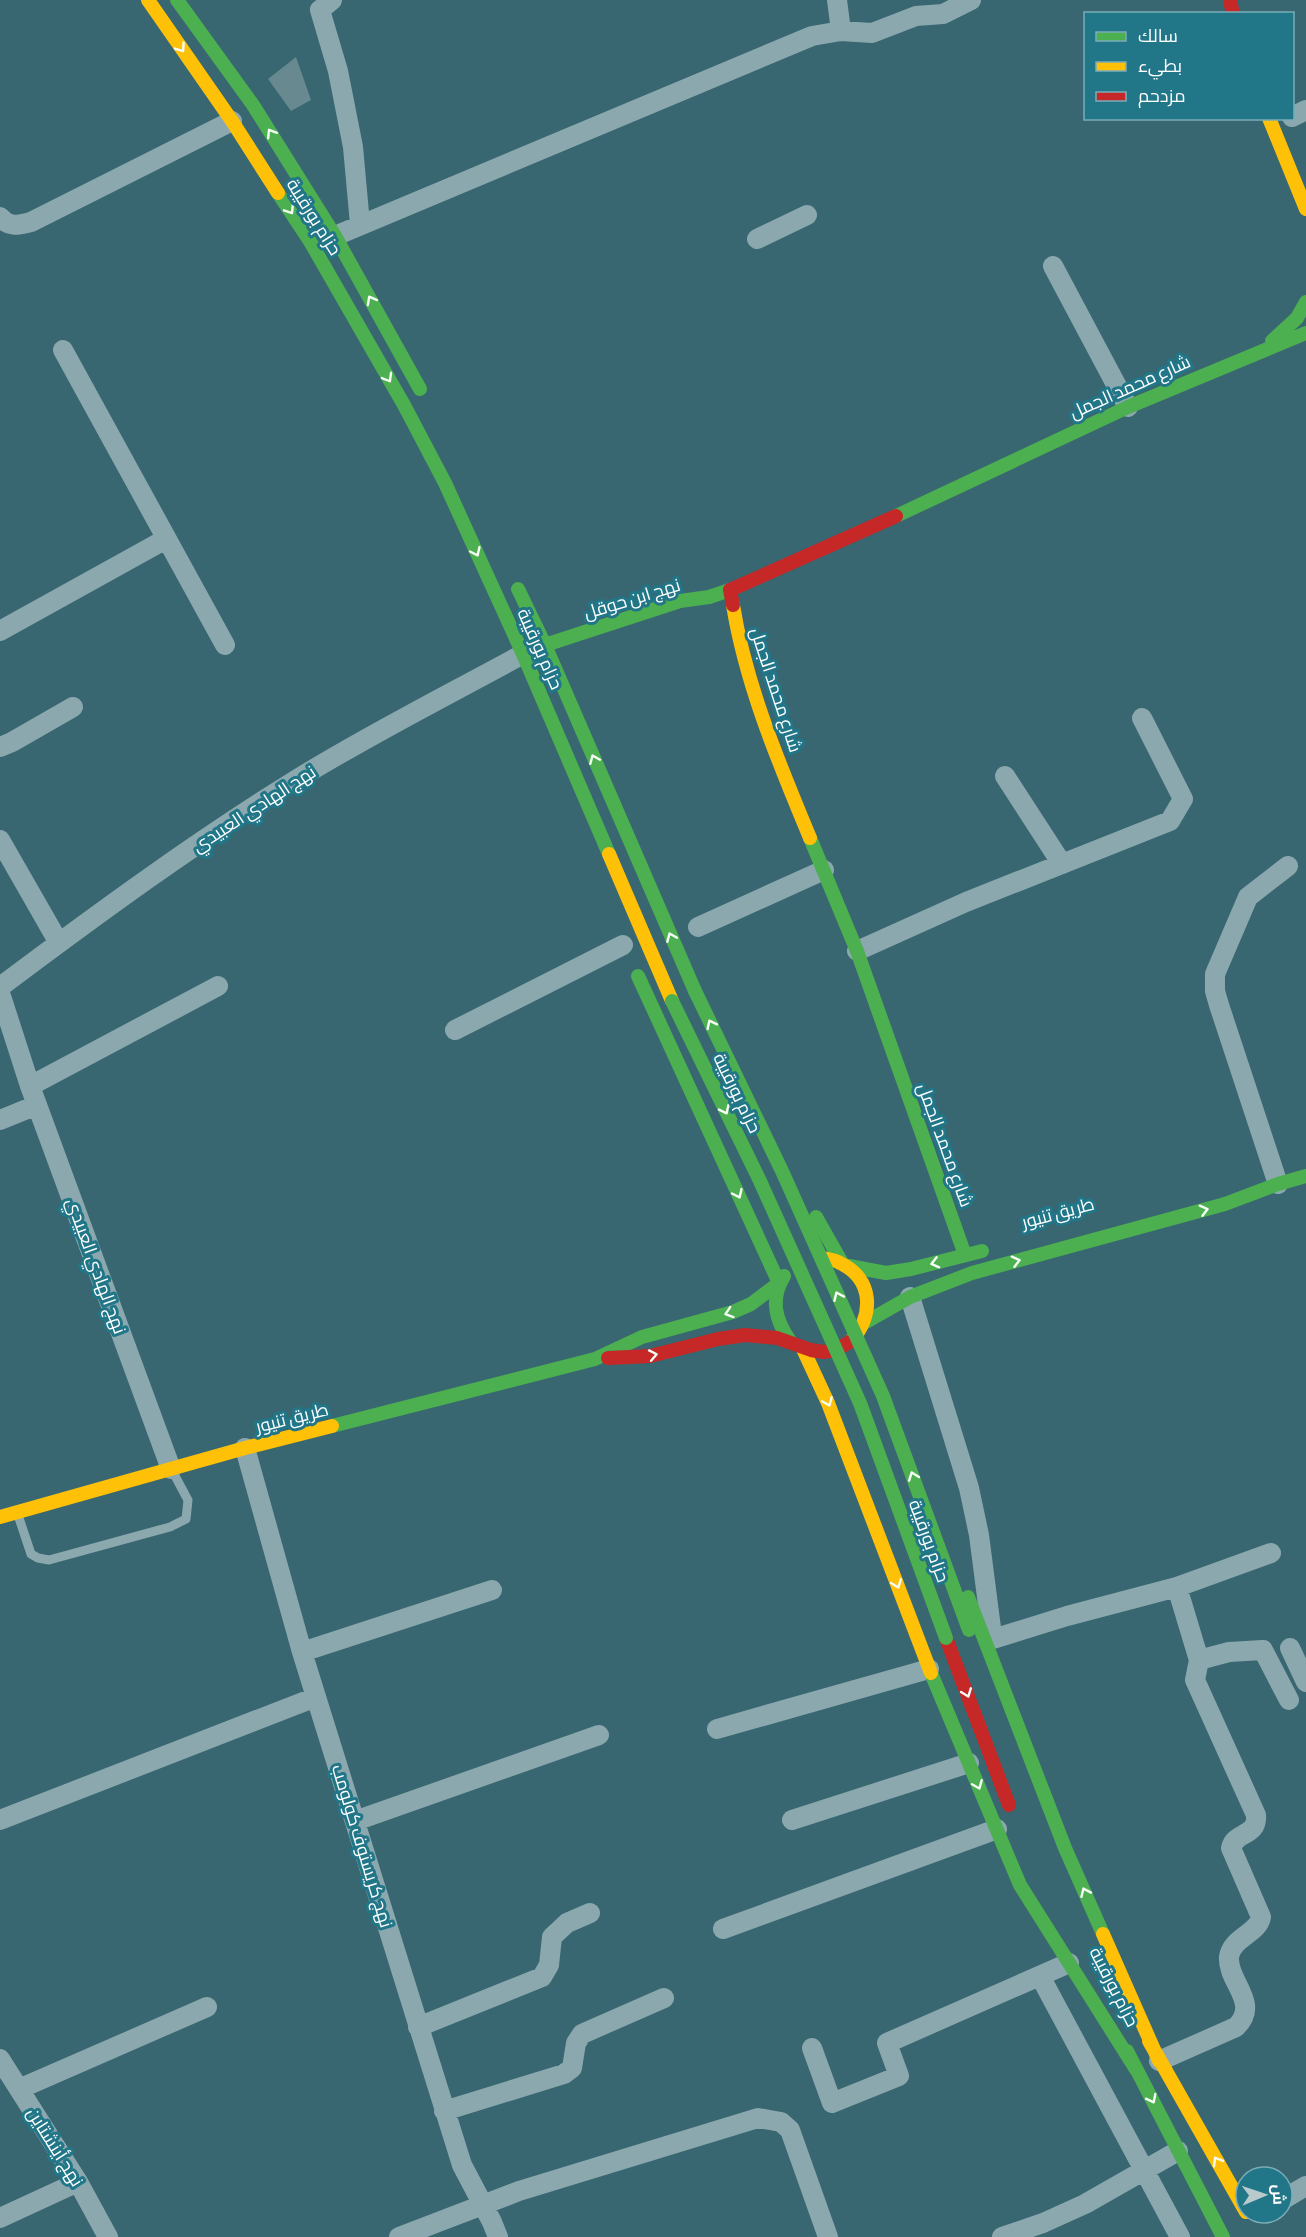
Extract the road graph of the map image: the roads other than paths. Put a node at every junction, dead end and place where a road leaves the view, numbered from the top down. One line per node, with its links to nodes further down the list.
1 (148, 0): 8 (main road, حزام بورقيبة, one-way to 8)
2 (177, 0): 13 (main road, حزام بورقيبة, one-way to 2)
3 (332, 0): 12 (street)
4 (837, 0): 6 (street)
5 (971, 0): 6 (street)
6 (846, 32): 12 (street)
7 (1281, 120): 9 (main road)
8 (232, 121): 11 (street); 28 (main road, حزام بورقيبة, one-way to 28)
9 (1306, 209)
10 (807, 215): 14 (street)
11 (0, 217)
12 (360, 224): 13 (street)
13 (335, 236): 20 (main road, حزام بورقيبة, one-way to 13)
14 (757, 239)
15 (1053, 266): 21 (street)
16 (1306, 302): 19 (main road)
17 (1306, 333): 19 (main road, شارع محمد الجمل)
18 (63, 350): 22 (street)
19 (1260, 352): 21 (main road, شارع محمد الجمل)
20 (427, 402)
21 (1128, 406): 24 (main road, شارع محمد الجمل)
22 (166, 539): 25 (street); 26 (street)
23 (514, 581): 27 (main road, حزام بورقيبة)
24 (730, 590): 27 (main road, نهج ابن حوقل); 38 (main road, شارع محمد الجمل)
25 (0, 632)
26 (225, 645)
27 (545, 645): 30 (main road); 71 (main road, حزام بورقيبة, one-way to 27, bridge)
28 (523, 654): 32 (main road); 40 (street, نهج الهادي العبيدي); 85 (main road, حزام بورقيبة, one-way to 85, bridge)
29 (73, 707): 33 (street)
30 (591, 715)
31 (1142, 718): 36 (street)
32 (540, 728)
33 (0, 747)
34 (1005, 776): 36 (street)
35 (0, 840): 40 (street)
36 (1062, 864): 42 (street)
37 (1288, 866): 52 (street)
38 (824, 870): 39 (street); 42 (main road, شارع محمد الجمل)
39 (690, 928)
40 (59, 943): 44 (street, نهج الهادي العبيدي)
41 (626, 950): 46 (street); 57 (main road, one-way to 57)
42 (858, 951): 55 (main road, شارع محمد الجمل)
43 (219, 986): 47 (street)
44 (0, 987)
45 (0, 993): 47 (street, نهج الهادي العبيدي)
46 (455, 1030)
47 (30, 1086): 48 (street, نهج الهادي العبيدي)
48 (37, 1105): 50 (street); 65 (street, نهج الهادي العبيدي)
49 (767, 1108): 56 (main road)
50 (0, 1120)
51 (1306, 1176): 52 (main road, طريق تنيور)
52 (1278, 1184): 53 (main road, طريق تنيور); 58 (main road, طريق تنيور, one-way to 52)
53 (1223, 1190)
54 (999, 1247): 55 (main road)
55 (965, 1255): 56 (main road, one-way to 56)
56 (845, 1264): 57 (main road); 59 (main road)
57 (779, 1283): 60 (main road); 62 (main road, طريق تنيور, one-way to 62)
58 (910, 1297): 59 (main road, طريق تنيور); 71 (street)
59 (868, 1327): 61 (main road)
60 (790, 1341): 61 (main road); 62 (main road, طريق تنيور, one-way to 60)
61 (803, 1349): 75 (main road, one-way to 75)
62 (595, 1359): 64 (main road, طريق تنيور)
63 (882, 1360): 71 (main road)
64 (245, 1448): 65 (main road, طريق تنيور); 73 (street, نهج كريستوف كولومب)
65 (171, 1469): 66 (main road, طريق تنيور); 66 (lane)
66 (17, 1512): 67 (main road, طريق تنيور)
67 (0, 1517)
68 (1270, 1553): 69 (street)
69 (1177, 1587): 71 (street); 74 (street)
70 (492, 1590): 73 (street)
71 (982, 1636): 82 (main road, حزام بورقيبة); 99 (main road, one-way to 71)
72 (1290, 1648): 76 (street)
73 (302, 1652): 77 (street, نهج كريستوف كولومب)
74 (1199, 1660): 78 (street); 99 (street)
75 (928, 1669): 79 (street); 81 (main road)
76 (1306, 1682)
77 (316, 1697): 83 (street); 86 (street, نهج كريستوف كولومب)
78 (1289, 1700)
79 (717, 1728)
80 (599, 1735): 86 (street)
81 (969, 1763): 84 (street); 87 (main road, one-way to 87)
82 (1037, 1814)
83 (0, 1820)
84 (792, 1820)
85 (1015, 1820)
86 (355, 1821): 96 (street, نهج كريستوف كولومب)
87 (996, 1829): 90 (street); 92 (main road)
88 (1063, 1876): 99 (main road, حزام بورقيبة)
89 (590, 1913): 96 (street)
90 (723, 1929)
91 (1065, 1931): 100 (main road, حزام بورقيبة)
92 (1069, 1963): 93 (street); 100 (main road)
93 (1040, 1976): 97 (street); 104 (street)
94 (664, 1998): 102 (street)
95 (207, 2007): 101 (street)
96 (418, 2026): 102 (street, نهج كريستوف كولومب)
97 (812, 2048)
98 (0, 2058): 101 (street, نهج أينشتاين)
99 (1159, 2061): 106 (main road, حزام بورقيبة, one-way to 99)
100 (1137, 2071): 103 (main road, حزام بورقيبة, one-way to 103)
101 (19, 2089): 105 (street, نهج أينشتاين)
102 (444, 2111): 107 (street, نهج كريستوف كولومب)
103 (1178, 2151): 104 (street); 115 (main road, حزام بورقيبة)
104 (1144, 2171): 113 (street); 114 (street)
105 (78, 2182): 108 (street); 109 (street, نهج أينشتاين)
106 (1234, 2187)
107 (482, 2205): 110 (street); 111 (street, نهج كريستوف كولومب); 112 (street)
108 (0, 2218)
109 (108, 2237)
110 (399, 2237)
111 (498, 2237)
112 (828, 2237)
113 (1002, 2237)
114 (1180, 2237)
115 (1223, 2237)

